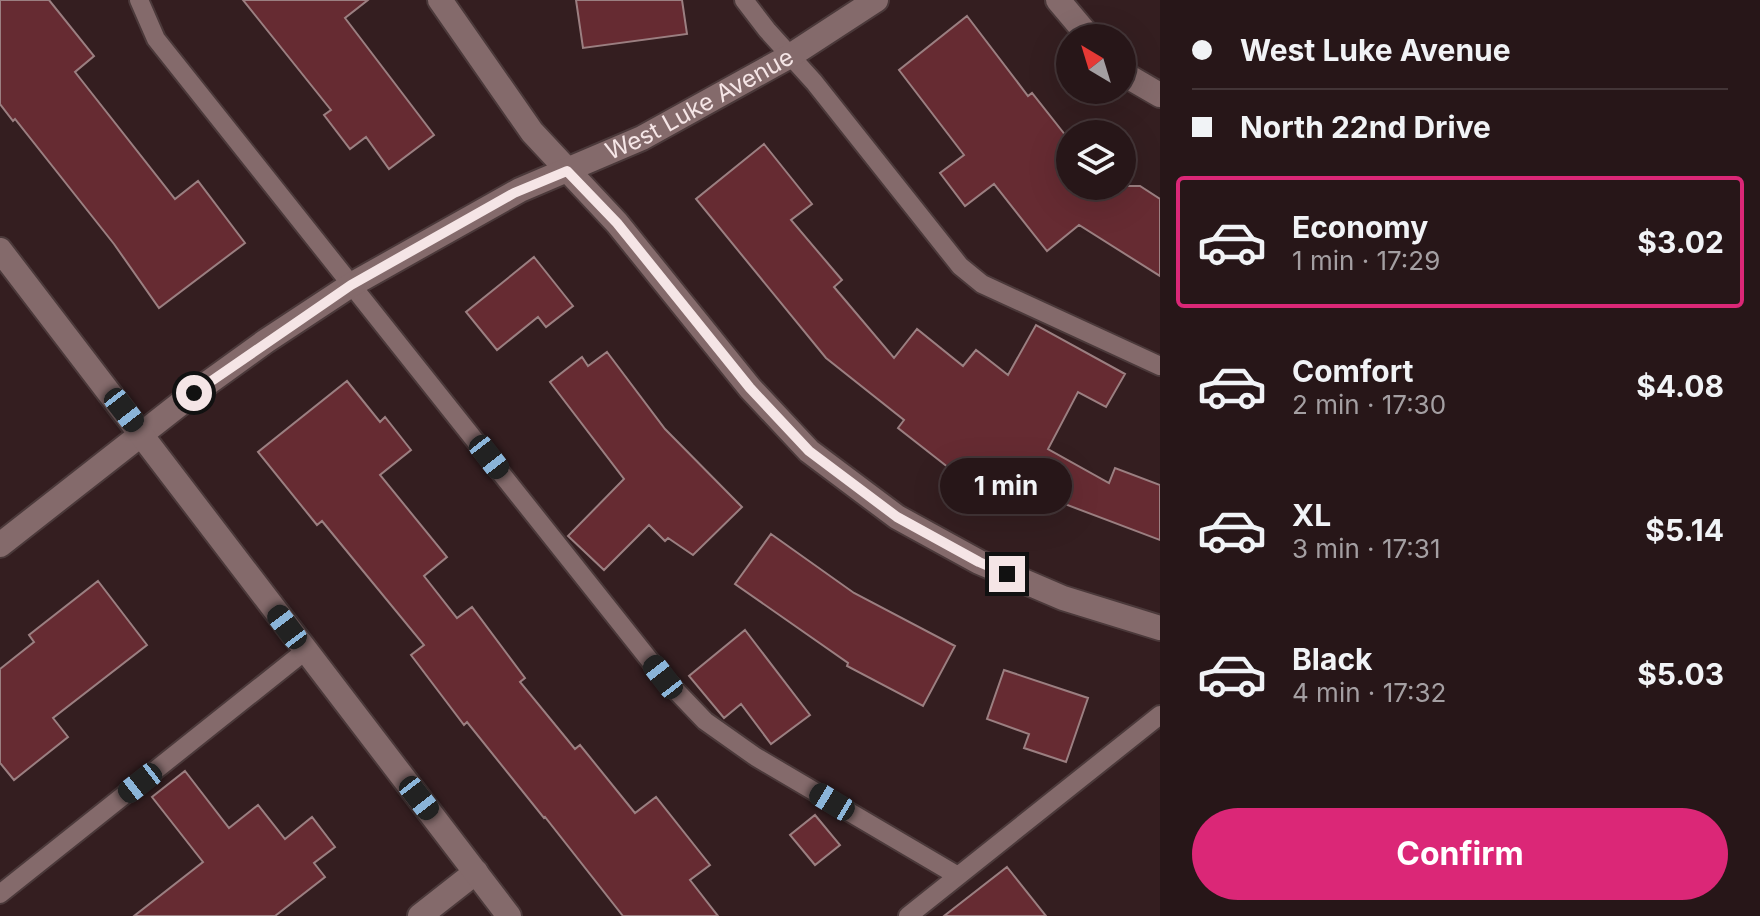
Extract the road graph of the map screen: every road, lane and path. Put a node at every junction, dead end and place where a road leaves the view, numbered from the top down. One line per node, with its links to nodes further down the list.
1 (139, 0): 12 (lane)
2 (440, 0): 10 (street)
3 (744, 0): 7 (lane)
4 (876, 0): 7 (street, West Luke Avenue)
5 (1058, 0): 6 (street)
6 (1078, 24)
7 (790, 56): 10 (street, West Luke Avenue); 13 (lane)
8 (1136, 81): 9 (street)
9 (1160, 94)
10 (567, 171): 12 (street, West Luke Avenue); 16 (street)
11 (0, 250): 14 (street)
12 (351, 285): 14 (street, West Luke Avenue); 20 (lane)
13 (1160, 366)
14 (142, 433): 15 (street, West Luke Avenue); 17 (street)
15 (0, 545)
16 (1160, 628)
17 (305, 651): 19 (street); 21 (lane)
18 (1160, 715): 20 (lane)
19 (476, 872): 22 (street); 23 (street)
20 (958, 876): 24 (lane)
21 (0, 894)
22 (420, 916)
23 (509, 916)
24 (908, 916)

